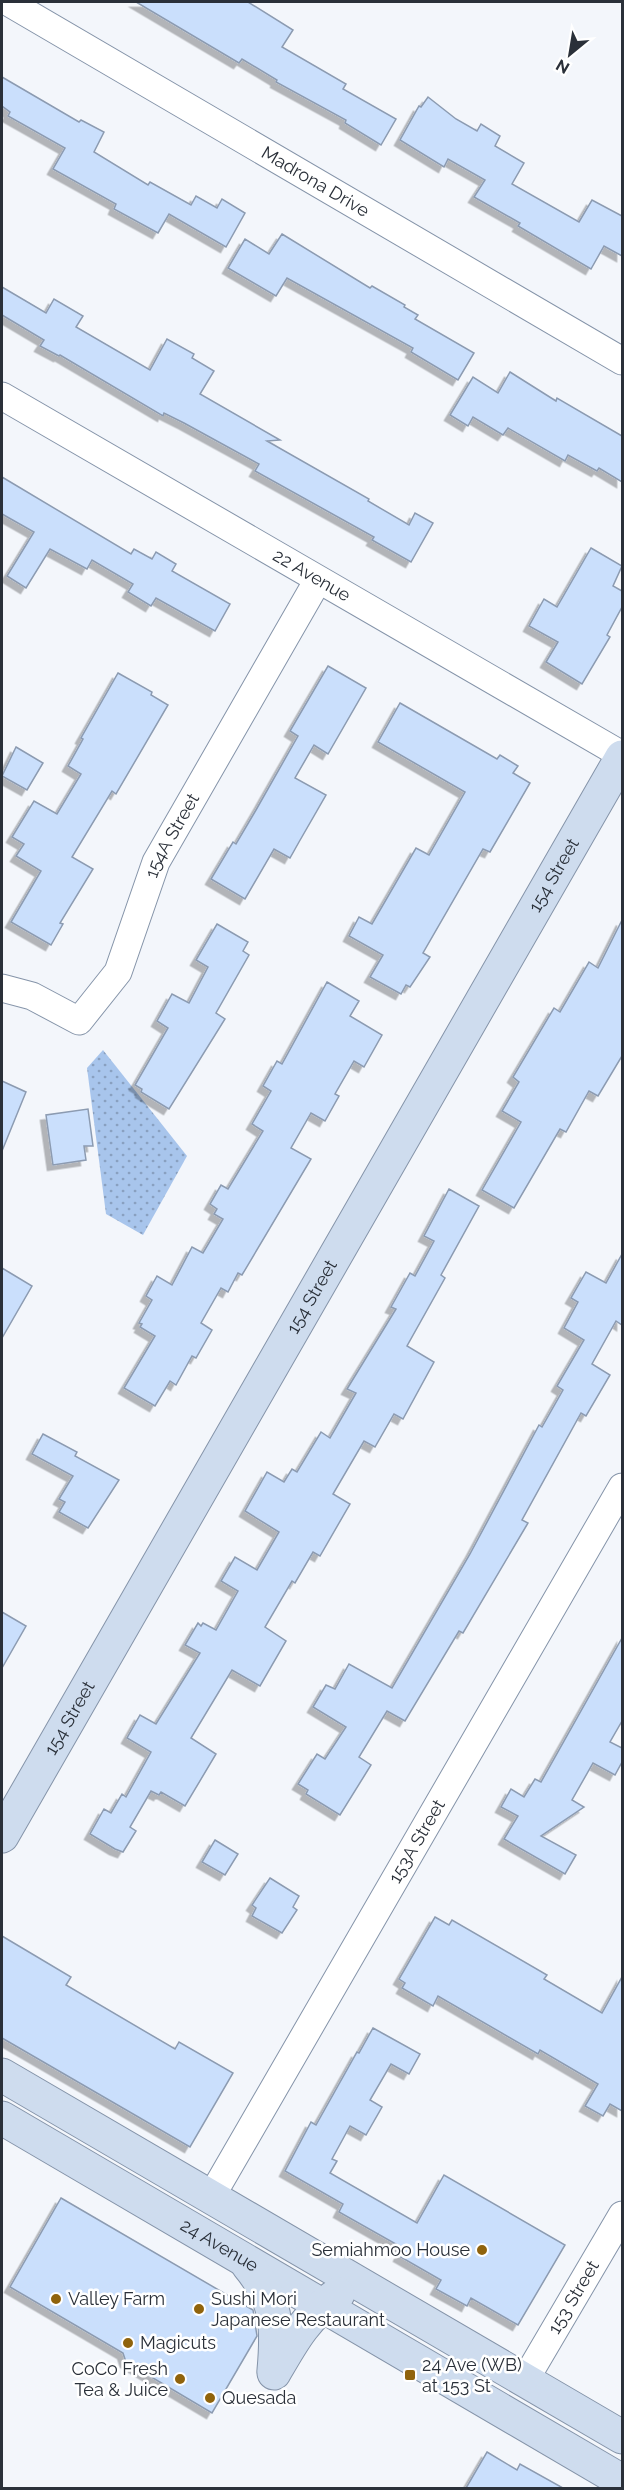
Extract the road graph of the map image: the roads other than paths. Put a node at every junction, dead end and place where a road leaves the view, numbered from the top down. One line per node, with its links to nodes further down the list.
1 (9, 2): 2 (street, Madrona Drive)
2 (622, 361)
3 (2, 396): 4 (street, 22 Avenue)
4 (318, 580): 5 (street, 22 Avenue); 6 (street, 154A Street)
5 (622, 756): 8 (main road, 154 Street)
6 (2, 988)
7 (622, 1487): 11 (street, 153A Street)
8 (2, 1836)
9 (2, 2075): 11 (main road, 24 Avenue)
10 (2, 2118): 13 (main road, 24 Avenue)
11 (211, 2197): 15 (main road, 24 Avenue)
12 (622, 2215): 16 (street, 153 Street)
13 (245, 2261): 14 (main road, 24 Avenue); 14 (main road)
14 (321, 2305): 15 (main road); 18 (main road, 24 Avenue)
15 (441, 2331): 16 (main road, 24 Avenue)
16 (525, 2380): 17 (main road, 24 Avenue)
17 (622, 2437)
18 (622, 2481)

